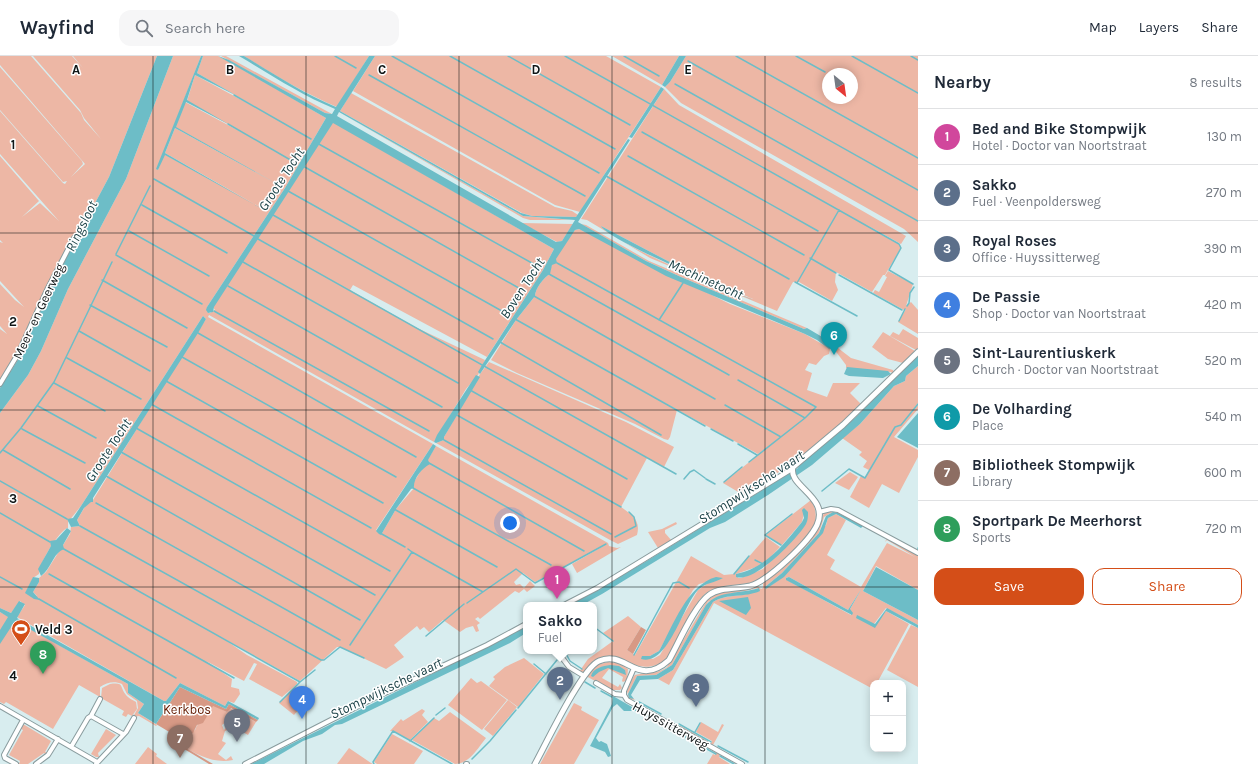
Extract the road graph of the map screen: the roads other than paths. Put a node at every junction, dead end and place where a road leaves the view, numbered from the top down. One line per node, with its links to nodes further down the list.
1 (74, 238): 3 (street, Meer- en Geerweg)
2 (918, 352): 4 (street)
3 (0, 384)
4 (792, 470): 5 (street); 7 (street)
5 (819, 512): 6 (street); 10 (street)
6 (918, 553)
7 (570, 602)
8 (523, 626): 25 (street)
9 (560, 654): 11 (street)
10 (634, 668): 11 (street); 13 (street, Huyssitterweg)
11 (584, 676): 26 (street)
12 (596, 683): 13 (street, Huyssitterweg)
13 (624, 695): 27 (street, Huyssitterweg)
14 (100, 699): 16 (street)
15 (0, 706): 18 (street)
16 (90, 716): 19 (street); 21 (street)
17 (134, 718): 19 (street)
18 (24, 720): 20 (street); 23 (street)
19 (123, 734): 22 (street)
20 (58, 739): 21 (street); 24 (street)
21 (71, 747): 22 (street)
22 (96, 763)
23 (16, 764)
24 (36, 764)
25 (245, 764)
26 (535, 764)
27 (742, 764)

